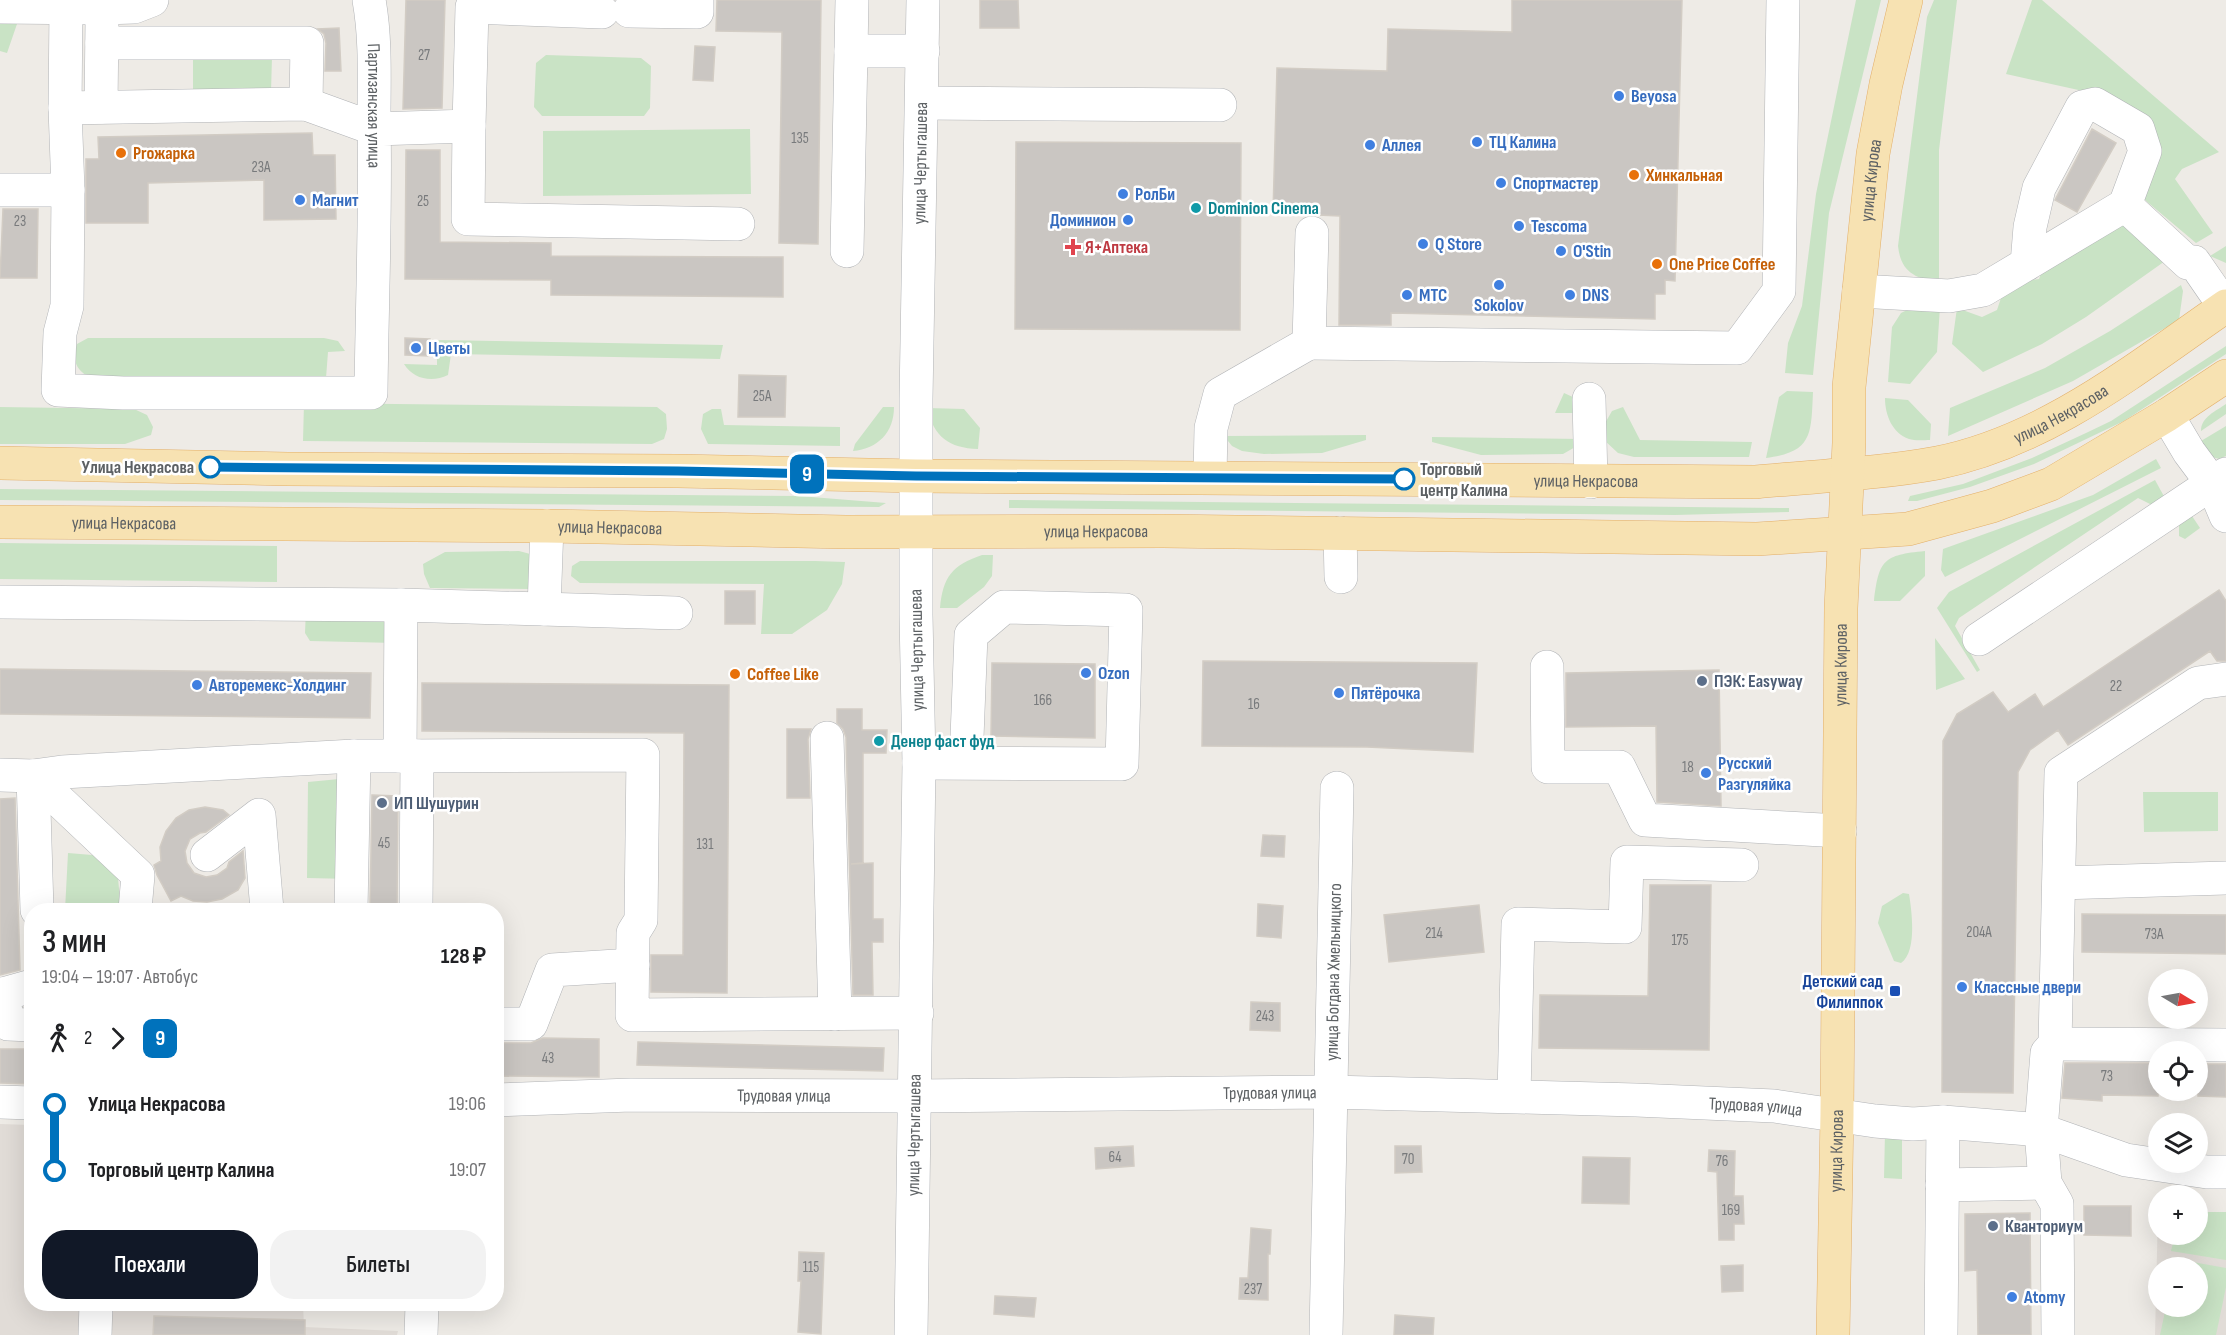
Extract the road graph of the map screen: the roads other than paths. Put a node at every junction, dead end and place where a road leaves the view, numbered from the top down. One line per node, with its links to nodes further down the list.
1 (152, 0): 10 (street)
2 (369, 0): 20 (street, Партизанская улица)
3 (697, 0): 19 (street)
4 (852, 0): 12 (street)
5 (924, 0): 13 (street, улица Чертыгашева)
6 (1782, 0): 30 (street)
7 (1906, 0): 28 (main road, улица Кирова)
8 (0, 7): 9 (street)
9 (66, 8): 10 (street); 18 (street)
10 (102, 8): 11 (street)
11 (102, 43): 15 (street); 17 (street)
12 (851, 51): 13 (street); 26 (street)
13 (923, 51): 14 (street, улица Чертыгашева)
14 (922, 103): 16 (street); 36 (street, улица Чертыгашева)
15 (306, 104): 17 (street); 20 (street)
16 (1220, 105)
17 (100, 107): 18 (street)
18 (65, 108): 22 (street)
19 (469, 126): 20 (street); 24 (street)
20 (375, 129): 22 (street, Партизанская улица)
21 (0, 190): 22 (street)
22 (68, 190)
23 (2125, 205): 27 (street); 27 (street); 29 (street)
24 (738, 224)
25 (1312, 233): 30 (street)
26 (847, 250)
27 (2026, 264): 28 (street)
28 (1859, 291): 35 (main road, улица Кирова)
29 (2226, 306): 35 (main road, улица Некрасова)
30 (1309, 343): 37 (street)
31 (2226, 376): 33 (main road, улица Некрасова)
32 (1589, 399): 39 (street)
33 (2167, 415): 38 (street); 45 (main road, улица Некрасова)
34 (0, 463): 36 (main road, улица Некрасова)
35 (1848, 474): 39 (main road, улица Некрасова); 45 (main road, улица Кирова)
36 (916, 476): 37 (main road, улица Некрасова); 43 (street, улица Чертыгашева)
37 (1210, 477): 39 (main road, улица Некрасова)
38 (2219, 478): 40 (street); 51 (street)
39 (1590, 482)
40 (2226, 516)
41 (0, 522): 42 (main road, улица Некрасова)
42 (547, 526): 43 (main road, улица Некрасова); 49 (street)
43 (916, 531): 44 (main road, улица Некрасова); 57 (street, улица Чертыгашева)
44 (1340, 533): 45 (main road, улица Некрасова); 46 (street)
45 (1845, 535): 62 (main road, улица Кирова)
46 (1341, 577)
47 (0, 602): 48 (street)
48 (401, 605): 49 (street); 56 (street)
49 (544, 609): 50 (street)
50 (676, 613)
51 (1979, 639)
52 (1547, 667): 62 (street)
53 (2226, 679): 66 (street)
54 (827, 738): 75 (street)
55 (354, 756): 56 (street); 60 (street); 70 (street)
56 (409, 756): 71 (street); 72 (street)
57 (920, 763): 58 (street); 74 (street, улица Чертыгашева)
58 (966, 763): 58 (street)
59 (0, 776): 60 (street)
60 (33, 776): 67 (street); 68 (street)
61 (1337, 788): 80 (street, улица Богдана Хмельницкого)
62 (1839, 831): 86 (main road, улица Кирова)
63 (207, 855): 69 (street)
64 (1742, 864): 82 (street)
65 (2226, 878): 66 (street)
66 (2059, 883): 78 (street)
67 (37, 903)
68 (136, 903)
69 (266, 903)
70 (351, 903)
71 (416, 903)
72 (633, 965): 75 (street); 76 (street)
73 (12, 991): 77 (street)
74 (917, 1013): 75 (street); 81 (street, улица Чертыгашева)
75 (835, 1014)
76 (504, 1024)
77 (24, 1025)
78 (2055, 1044): 79 (street); 88 (street)
79 (2226, 1046)
80 (1330, 1092): 81 (street, Трудовая улица); 82 (street, Трудовая улица); 97 (street, улица Богдана Хмельницкого)
81 (916, 1096): 83 (street, Трудовая улица); 96 (street, улица Чертыгашева)
82 (1514, 1096): 86 (street, Трудовая улица)
83 (504, 1100)
84 (0, 1102): 85 (street)
85 (24, 1102)
86 (1837, 1114): 87 (street, Трудовая улица); 98 (main road, улица Кирова)
87 (1943, 1122): 88 (street, Трудовая улица); 91 (street)
88 (2041, 1130): 89 (street, Трудовая улица); 90 (street)
89 (2226, 1172)
90 (2045, 1183): 91 (street); 100 (street)
91 (1942, 1185): 99 (street)
92 (96, 1311): 94 (street)
93 (422, 1311): 95 (street)
94 (94, 1335)
95 (421, 1335)
96 (911, 1335)
97 (1326, 1335)
98 (1833, 1335)
99 (1941, 1335)
100 (2058, 1335)

